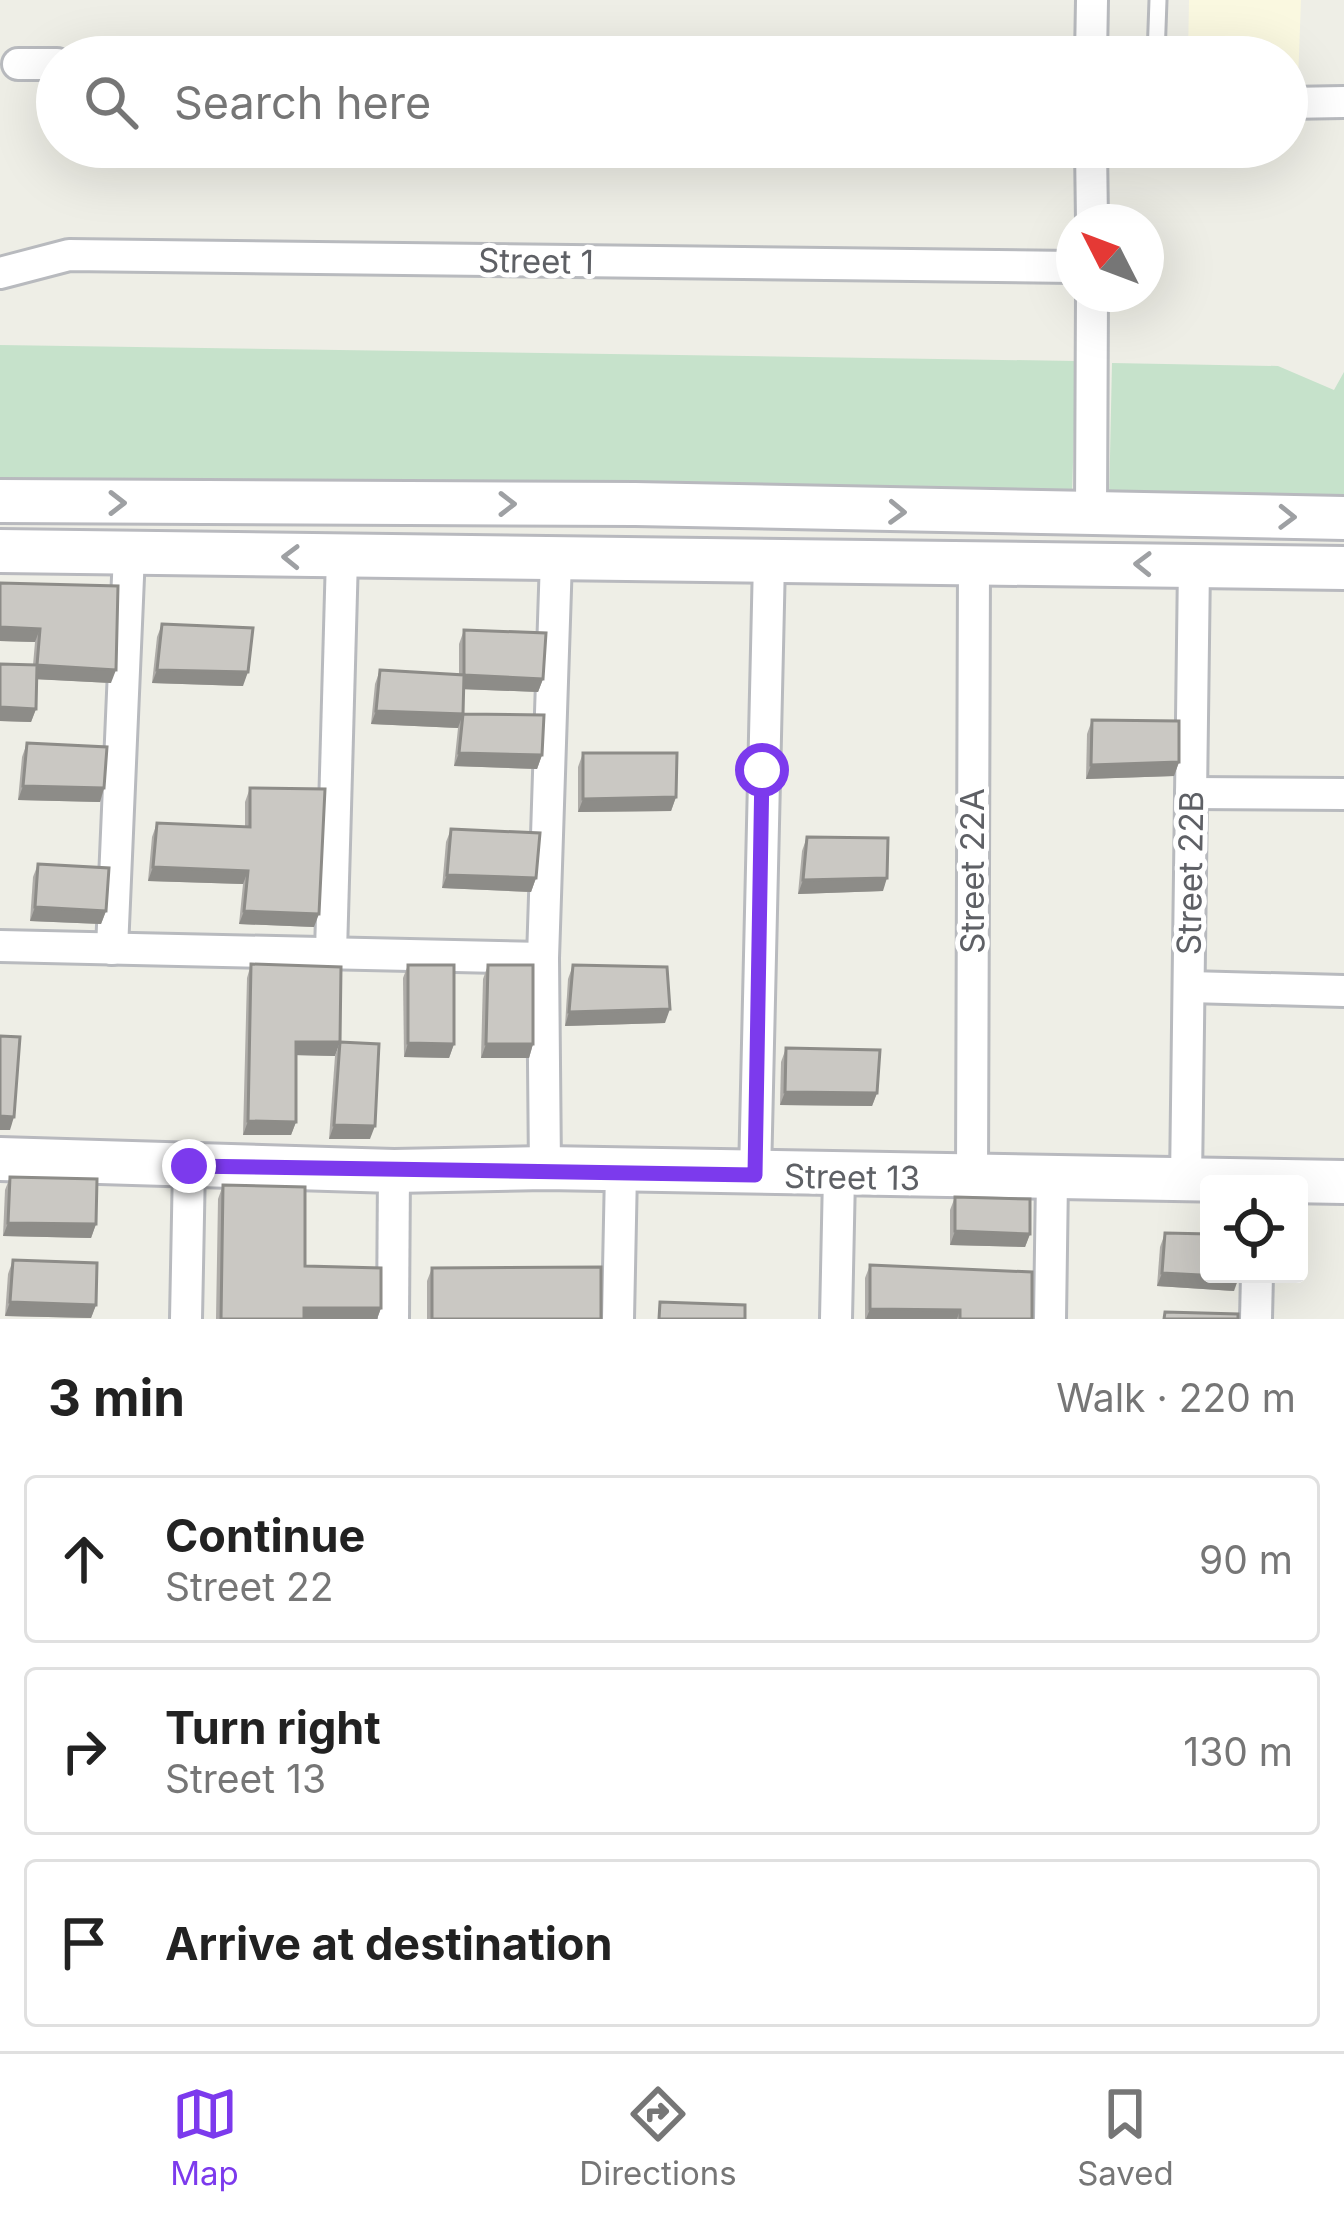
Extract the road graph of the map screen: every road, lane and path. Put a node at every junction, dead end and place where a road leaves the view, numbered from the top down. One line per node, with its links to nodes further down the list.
1 (1092, 0): 3 (street)
2 (1158, 0): 4 (lane)
3 (1091, 36)
4 (1157, 36)
5 (18, 64): 6 (street)
6 (36, 64)
7 (1344, 102): 8 (street)
8 (1308, 103)
9 (1091, 168): 10 (street)
10 (1092, 204)
11 (1056, 267): 12 (street, Street 1)
12 (0, 273)
13 (1092, 312): 16 (street)
14 (0, 501): 15 (street, one-way to 15)
15 (673, 506): 16 (street, one-way to 16); 22 (street)
16 (1091, 512): 17 (street, one-way to 17)
17 (1344, 518)
18 (0, 551): 19 (street)
19 (129, 554): 20 (street, one-way to 19); 30 (street)
20 (342, 557): 21 (street); 31 (street)
21 (556, 559): 22 (street); 32 (street)
22 (670, 560): 23 (street)
23 (769, 561): 24 (street); 40 (street)
24 (974, 563): 25 (street, one-way to 24); 42 (street, Street 22A)
25 (1194, 565): 26 (street); 27 (street, Street 22B)
26 (1344, 568)
27 (1191, 793): 28 (street); 33 (street, Street 22B)
28 (1344, 794)
29 (0, 946): 30 (street)
30 (112, 949): 31 (street)
31 (331, 952): 32 (street)
32 (543, 958): 37 (street)
33 (1189, 987): 34 (street); 44 (street, Street 22B)
34 (1344, 991)
35 (0, 1159): 36 (street, Street 13)
36 (189, 1166): 38 (street, Street 13); 49 (street)
37 (545, 1168): 38 (street, Street 13); 39 (street, Street 13)
38 (394, 1171): 50 (street)
39 (621, 1171): 40 (street, Street 13); 51 (street)
40 (755, 1175): 41 (street, Street 13)
41 (839, 1176): 42 (street, Street 13); 52 (street)
42 (972, 1178): 43 (street, Street 13)
43 (1052, 1180): 44 (street, Street 13); 53 (street)
44 (1186, 1181): 45 (street, Street 13)
45 (1200, 1181)
46 (1308, 1182): 47 (street, Street 13)
47 (1344, 1182)
48 (1257, 1283): 54 (street)
49 (186, 1319)
50 (393, 1319)
51 (618, 1319)
52 (836, 1319)
53 (1050, 1319)
54 (1256, 1319)

